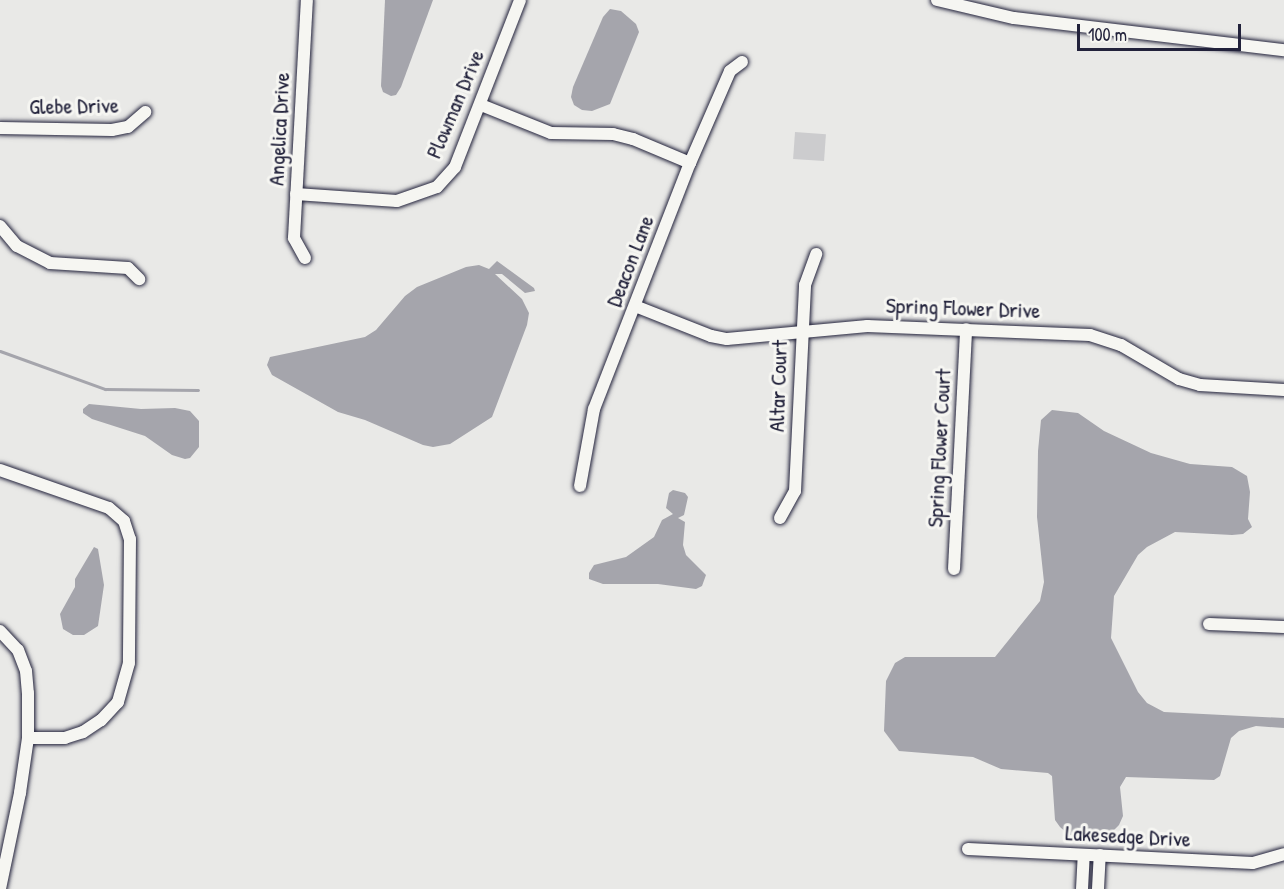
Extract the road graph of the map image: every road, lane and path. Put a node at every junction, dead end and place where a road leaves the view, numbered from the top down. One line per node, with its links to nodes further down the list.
1 (307, 0): 10 (street, Angelica Drive)
2 (519, 0): 6 (street, Plowman Drive)
3 (937, 0): 4 (street)
4 (1284, 50)
5 (742, 62): 9 (street, Deacon Lane)
6 (481, 105): 9 (street); 10 (street, Plowman Drive)
7 (145, 112): 8 (street, Glebe Drive)
8 (0, 128)
9 (690, 163): 15 (street, Deacon Lane)
10 (296, 194): 13 (street, Angelica Drive)
11 (0, 226): 14 (street)
12 (816, 254): 17 (street, Altar Court)
13 (304, 258)
14 (139, 279)
15 (635, 306): 17 (street, Spring Flower Drive); 20 (street, Deacon Lane)
16 (966, 329): 17 (street, Spring Flower Drive); 18 (street, Spring Flower Drive); 22 (street, Spring Flower Court)
17 (802, 332): 21 (street, Altar Court)
18 (1284, 390)
19 (0, 471): 26 (street)
20 (580, 486)
21 (780, 518)
22 (954, 569)
23 (1209, 624): 24 (street)
24 (1284, 627)
25 (0, 631): 26 (street)
26 (27, 738): 31 (street)
27 (968, 849): 29 (street, Lakesedge Drive)
28 (1284, 854): 30 (street, Lakesedge Drive)
29 (1084, 855): 30 (street, Lakesedge Drive); 32 (street)
30 (1100, 855): 33 (street)
31 (0, 889)
32 (1082, 889)
33 (1098, 889)

